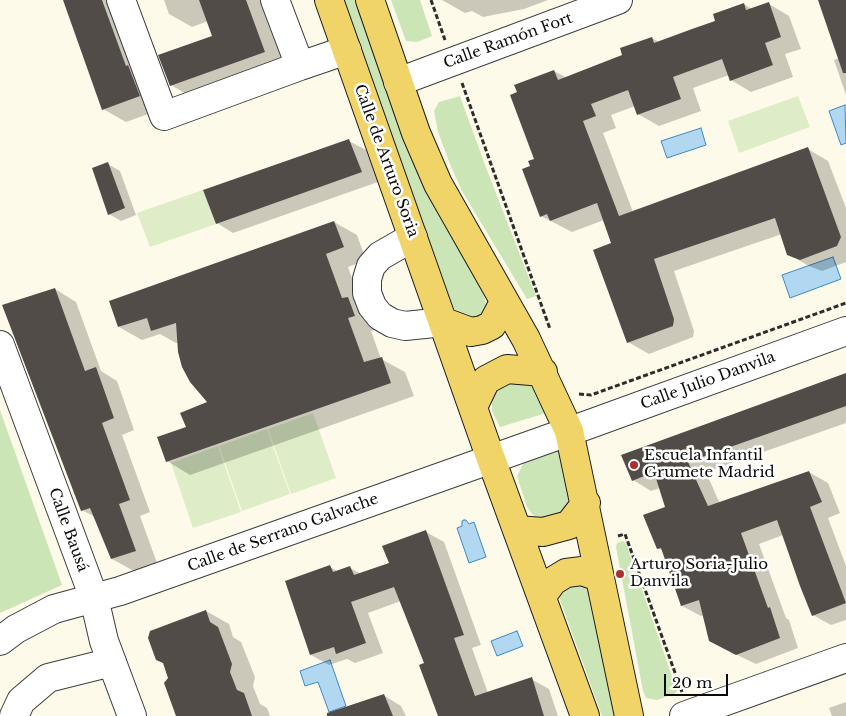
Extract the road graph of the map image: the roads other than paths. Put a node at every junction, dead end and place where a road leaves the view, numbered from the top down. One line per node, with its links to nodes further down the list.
1 (121, 0): 7 (street)
2 (275, 0): 7 (street)
3 (329, 0): 6 (main road, Calle de Arturo Soria)
4 (370, 0): 8 (main road)
5 (618, 0): 8 (street, Calle Ramón Fort)
6 (347, 50): 7 (street); 9 (main road, Calle de Arturo Soria)
7 (300, 66)
8 (398, 82): 10 (main road)
9 (413, 237): 11 (main road, Calle de Arturo Soria); 11 (street)
10 (504, 302): 11 (main road); 14 (main road)
11 (444, 322): 15 (main road, Calle de Arturo Soria)
12 (846, 330): 16 (street, Calle Julio Danvila)
13 (0, 345): 22 (street, Calle Bausá)
14 (543, 372): 15 (main road); 16 (main road)
15 (473, 406): 17 (main road, Calle de Arturo Soria)
16 (569, 431): 17 (street, Calle de Serrano Galvache); 18 (main road)
17 (491, 459): 19 (main road, Calle de Arturo Soria); 22 (street, Calle de Serrano Galvache)
18 (586, 503): 19 (main road); 20 (main road)
19 (517, 530): 21 (main road, Calle de Arturo Soria)
20 (599, 577): 21 (main road); 30 (main road)
21 (542, 596): 29 (main road, Calle de Arturo Soria)
22 (94, 598): 23 (street, Calle de Serrano Galvache); 25 (street, Calle Bausá)
23 (0, 641)
24 (846, 658): 26 (street)
25 (112, 662): 27 (street); 28 (street, Calle Bausá)
26 (683, 705)
27 (14, 716)
28 (132, 716)
29 (585, 716)
30 (629, 716)

